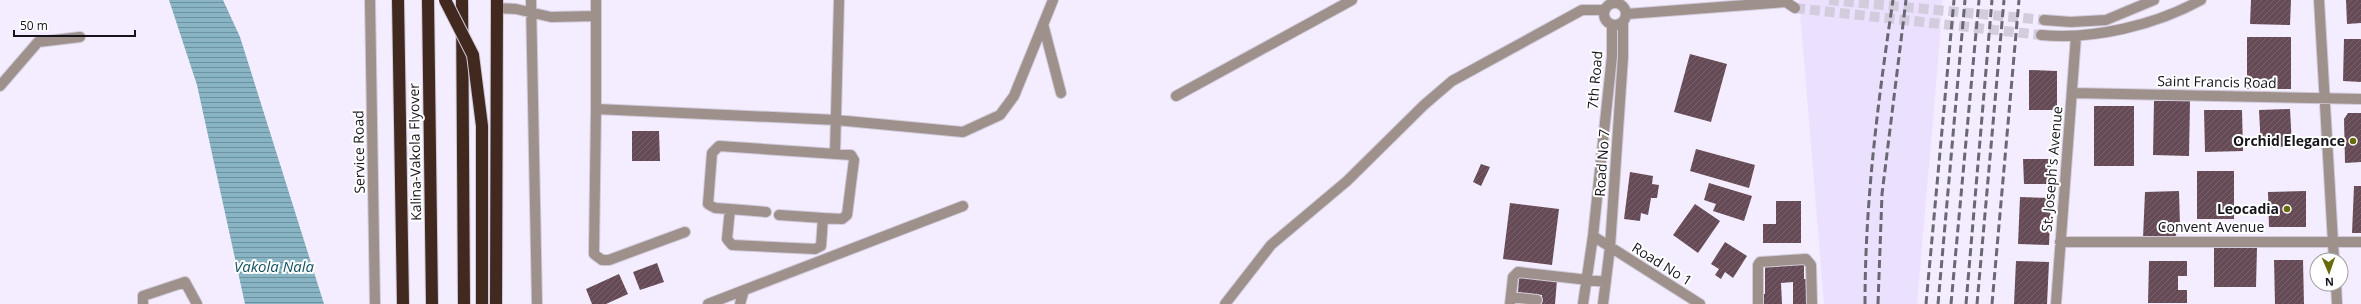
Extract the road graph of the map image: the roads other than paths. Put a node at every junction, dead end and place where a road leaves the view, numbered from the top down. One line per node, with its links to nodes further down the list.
1 (370, 0): 56 (street, Service Road)
2 (398, 0): 57 (highway)
3 (428, 0): 58 (highway, Kalina-Vakola Flyover)
4 (445, 0): 60 (highway, bridge)
5 (462, 0): 59 (highway, bridge)
6 (531, 0): 17 (street)
7 (596, 0): 19 (street)
8 (839, 0): 34 (street)
9 (1053, 0): 21 (street)
10 (1352, 0): 30 (street)
11 (2154, 0): 20 (street)
12 (2201, 0): 25 (street)
13 (2319, 0): 31 (street)
14 (1790, 3): 18 (street)
15 (498, 4): 17 (street); 61 (highway)
16 (1604, 5): 18 (street); 23 (street); 65 (street)
17 (531, 13): 19 (street); 62 (street)
18 (1627, 14): 22 (street)
19 (596, 16): 33 (street)
20 (2044, 20)
21 (1043, 24): 28 (street); 34 (street)
22 (1622, 24): 23 (street); 46 (street, Road No 7)
23 (1612, 25): 42 (street, 7th Road)
24 (2041, 35): 25 (street)
25 (2076, 36): 29 (street, St. Joseph's Avenue)
26 (80, 37): 27 (street)
27 (0, 86)
28 (1061, 93)
29 (2073, 94): 31 (street, Saint Francis Road); 44 (street, St. Joseph's Avenue)
30 (1176, 96)
31 (2325, 98): 32 (street, Saint Francis Road); 43 (street)
32 (2361, 99)
33 (596, 109): 34 (street); 41 (street)
34 (836, 120): 35 (street)
35 (835, 153): 37 (street); 40 (street)
36 (963, 206): 50 (street)
37 (730, 209): 38 (street); 40 (street)
38 (766, 212)
39 (779, 215): 40 (street)
40 (823, 218)
41 (685, 232)
42 (1593, 236): 46 (street, Road No 1); 48 (street, 7th Road)
43 (2332, 241): 44 (street, Convent Avenue); 45 (street, Convent Avenue); 47 (street)
44 (2060, 242): 71 (street, St. Joseph's Avenue)
45 (2361, 242)
46 (1610, 247): 49 (street, Road No 7); 68 (street, Road No 1)
47 (2333, 252)
48 (1587, 280): 49 (street); 52 (street); 66 (street, 7th Road)
49 (1606, 282): 67 (street, Road No 7)
50 (744, 290): 63 (street); 64 (street)
51 (2336, 292): 72 (street)
52 (1510, 300): 53 (street)
53 (1537, 300)
54 (143, 304): 55 (street)
55 (197, 304)
56 (374, 304)
57 (404, 304)
58 (432, 304)
59 (464, 304)
60 (482, 304)
61 (496, 304)
62 (537, 304)
63 (708, 304)
64 (740, 304)
65 (1225, 304)
66 (1583, 304)
67 (1603, 304)
68 (1700, 304)
69 (1758, 304): 70 (street)
70 (1812, 304)
71 (2056, 304)
72 (2337, 304)

